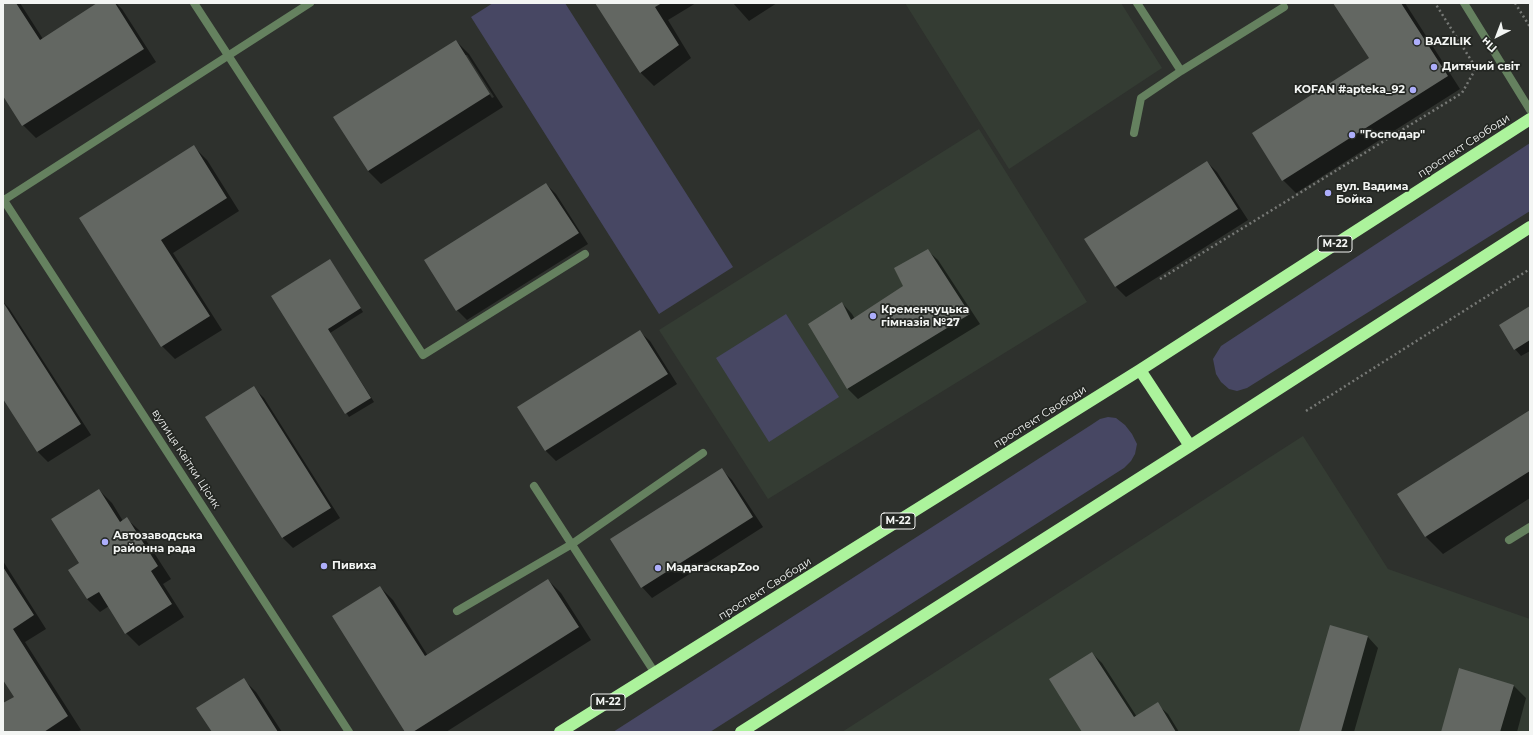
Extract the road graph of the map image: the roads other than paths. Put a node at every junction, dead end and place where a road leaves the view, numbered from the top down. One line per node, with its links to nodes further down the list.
1 (194, 3): 6 (street)
2 (310, 3): 6 (street)
3 (1137, 3): 7 (street)
4 (1464, 3): 8 (street)
5 (1284, 7): 7 (street)
6 (228, 55): 11 (street); 13 (street)
7 (1181, 71): 10 (street)
8 (1530, 110)
9 (1530, 119): 14 (highway, проспект Свободи / М-22)
10 (1134, 133)
11 (3, 199): 23 (street, вулиця Квітки Цісик)
12 (1530, 227): 15 (highway)
13 (585, 254)
14 (1140, 370): 15 (highway); 22 (highway, проспект Свободи / М-22)
15 (1190, 446): 25 (highway)
16 (703, 453): 20 (street)
17 (534, 486): 20 (street)
18 (1530, 527): 19 (street)
19 (1509, 540)
20 (572, 544): 21 (street); 22 (street)
21 (457, 611)
22 (655, 672): 24 (highway, проспект Свободи / М-22)
23 (350, 732)
24 (560, 732)
25 (741, 732)

